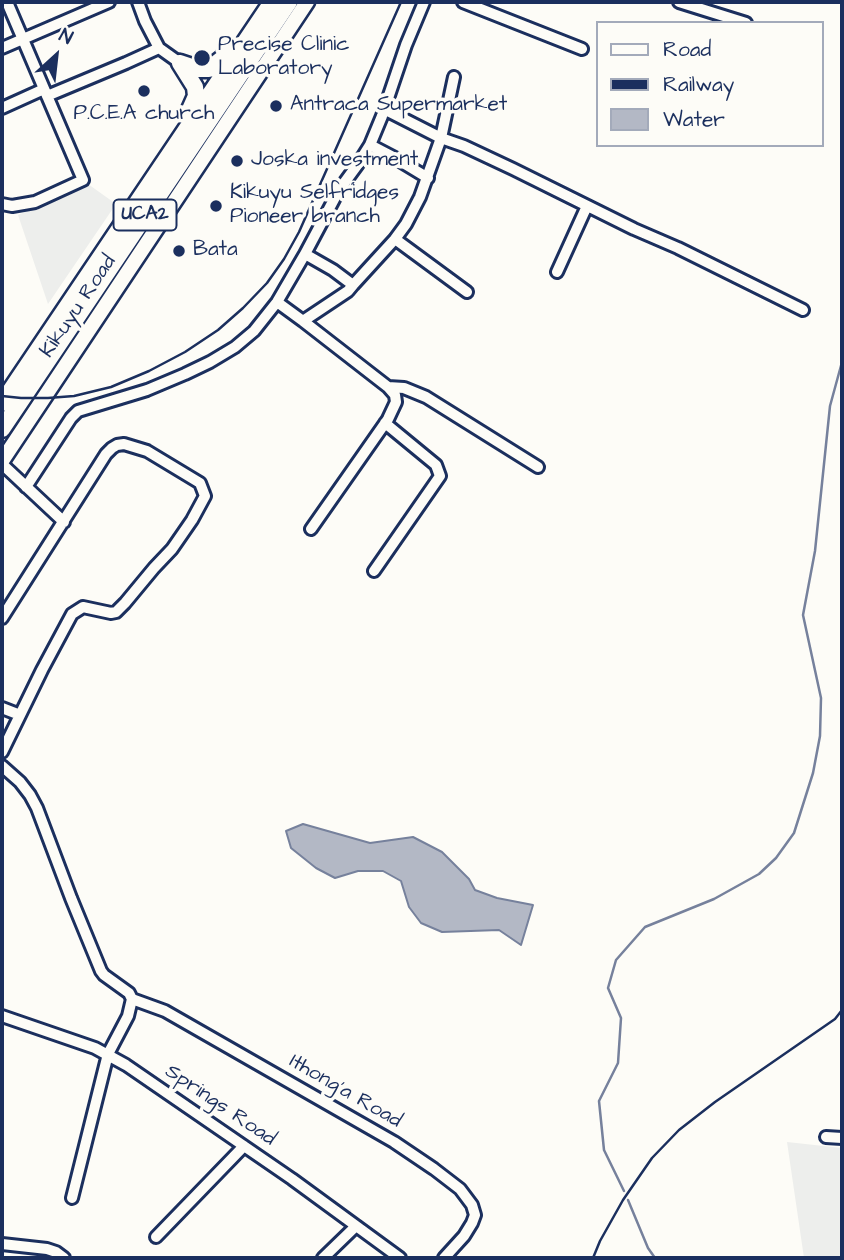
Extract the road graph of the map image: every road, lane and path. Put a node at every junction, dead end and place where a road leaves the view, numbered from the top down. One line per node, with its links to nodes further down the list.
1 (7, 2): 12 (street)
2 (109, 2): 12 (street)
3 (138, 2): 14 (street)
4 (260, 2): 16 (highway)
5 (272, 2): 24 (highway, UCA2)
6 (289, 2): 38 (highway, UCA2)
7 (307, 2): 39 (main road, Kikuyu Road)
8 (424, 2): 20 (street)
9 (463, 2): 15 (street)
10 (679, 2): 11 (street)
11 (740, 21)
12 (23, 39): 13 (street); 18 (street)
13 (2, 48)
14 (159, 48): 16 (street); 18 (street)
15 (582, 49)
16 (180, 63): 24 (highway)
17 (454, 77): 21 (street)
18 (45, 93): 19 (street); 25 (street)
19 (2, 108)
20 (384, 109): 21 (street); 22 (street)
21 (441, 138): 23 (street); 26 (street)
22 (370, 145): 23 (street); 28 (street)
23 (428, 178): 27 (street)
24 (148, 185): 36 (highway, UCA2)
25 (2, 204)
26 (587, 206): 29 (street); 33 (street)
27 (395, 239): 30 (street); 31 (street)
28 (305, 254): 30 (street); 32 (street)
29 (557, 272)
30 (353, 285): 34 (street)
31 (467, 292)
32 (277, 302): 34 (street); 41 (street)
33 (803, 310)
34 (303, 321): 35 (street)
35 (388, 387): 37 (street); 40 (street)
36 (2, 403)
37 (385, 423): 43 (street); 44 (street)
38 (2, 429)
39 (2, 462): 41 (street)
40 (538, 467)
41 (26, 486): 42 (street)
42 (64, 522): 45 (street); 47 (street)
43 (311, 529)
44 (374, 571)
45 (2, 618)
46 (2, 708): 47 (street)
47 (20, 715): 48 (street)
48 (2, 752)
49 (2, 766): 50 (street)
50 (132, 999): 52 (street); 63 (street, Ithong'a Road)
51 (2, 1016): 52 (street, Springs Road)
52 (108, 1054): 55 (street, Springs Road); 56 (street)
53 (827, 1137): 54 (street)
54 (842, 1138)
55 (244, 1146): 57 (street, Springs Road); 58 (street)
56 (72, 1198)
57 (355, 1227): 61 (street); 62 (street, Springs Road)
58 (156, 1237)
59 (2, 1244): 60 (street)
60 (64, 1258)
61 (323, 1258)
62 (400, 1258)
63 (444, 1258)

